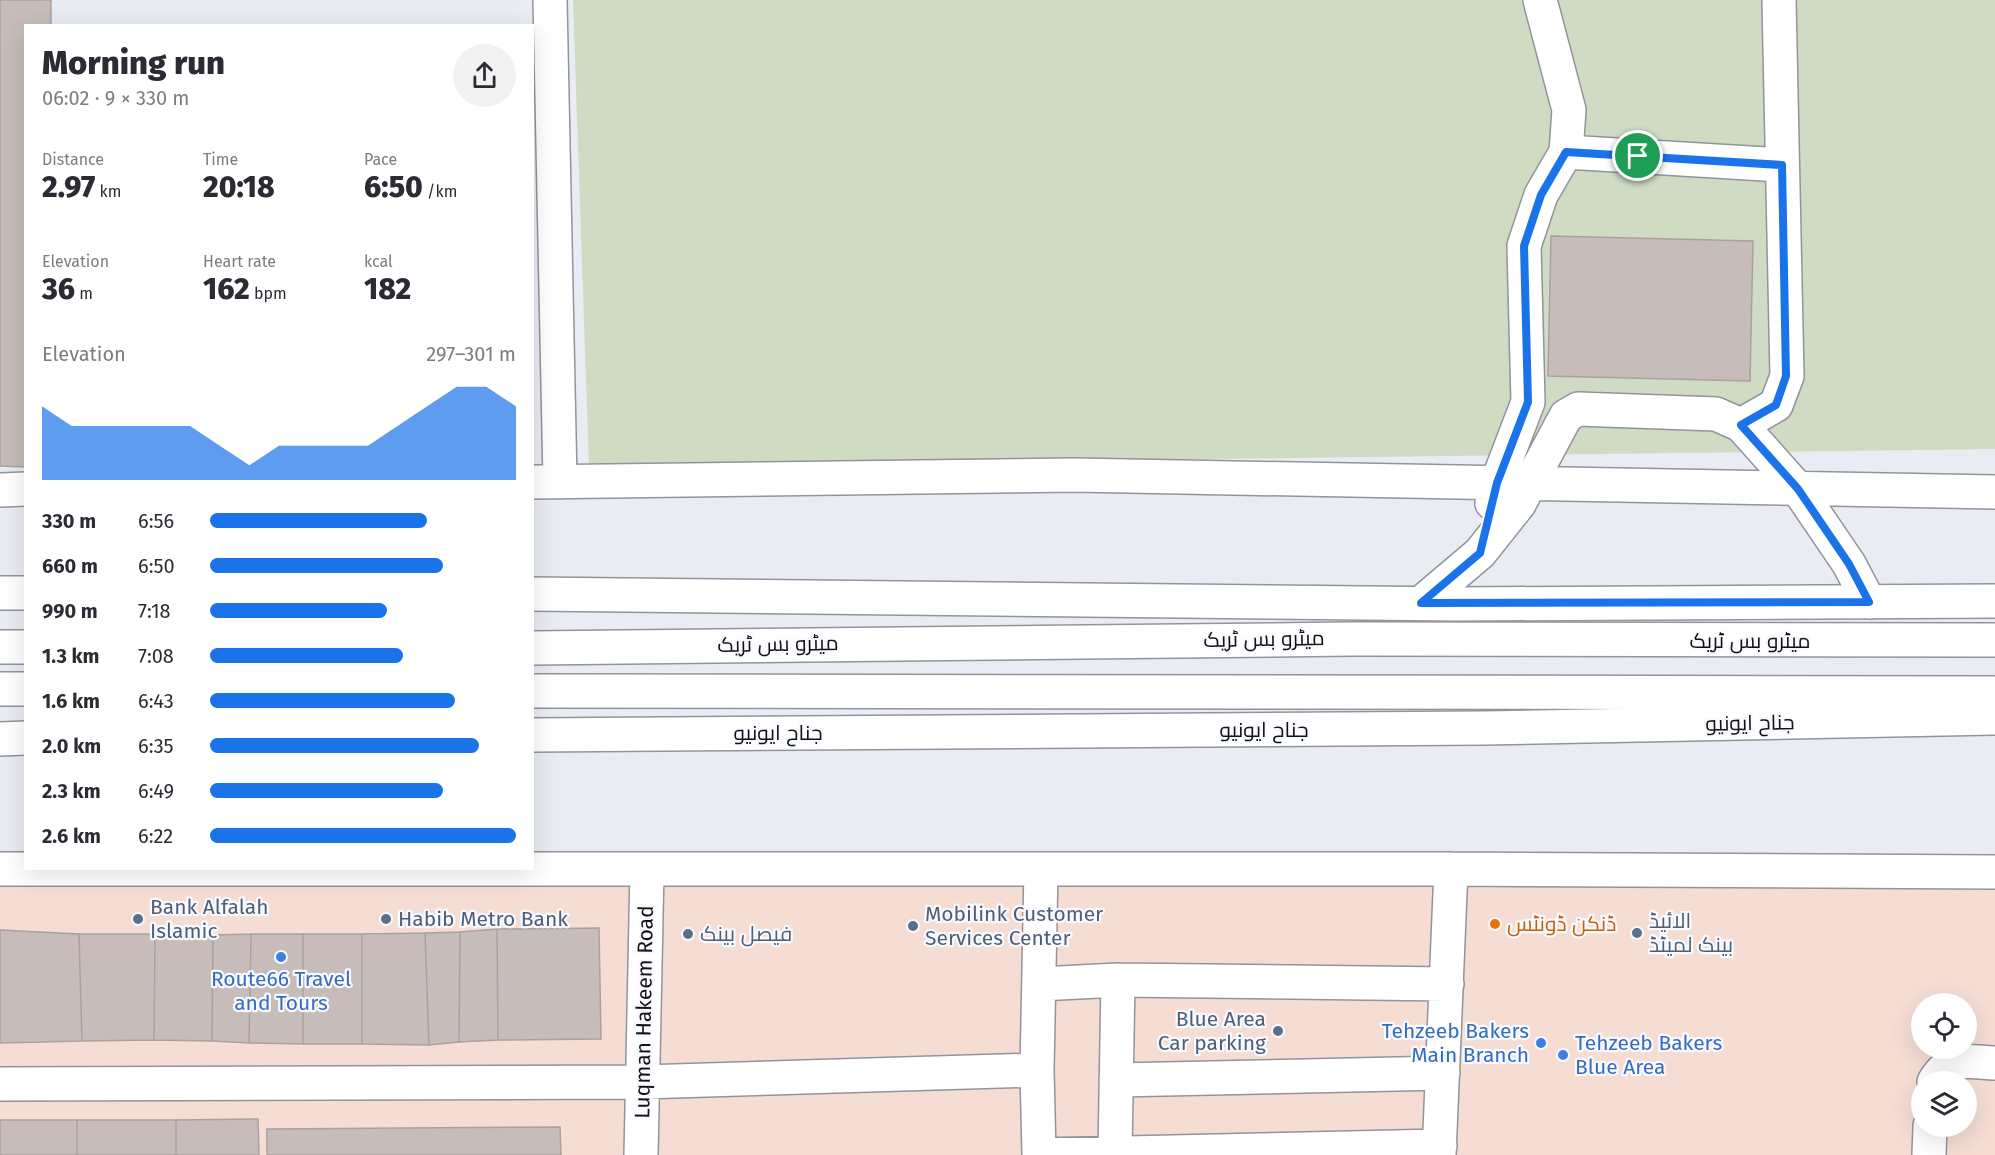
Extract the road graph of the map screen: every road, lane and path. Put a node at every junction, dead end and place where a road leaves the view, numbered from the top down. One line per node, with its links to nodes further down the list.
1 (550, 0): 7 (street)
2 (1540, 0): 4 (street)
3 (1779, 0): 5 (street)
4 (1566, 152): 5 (street); 8 (street)
5 (1782, 165): 6 (street)
6 (1741, 425): 9 (street); 11 (street)
7 (547, 482): 8 (street)
8 (1497, 483): 9 (street); 14 (street)
9 (1530, 484): 11 (street); 14 (street)
10 (24, 489): 12 (street)
11 (1798, 489): 13 (street); 19 (street)
12 (0, 490)
13 (1995, 492)
14 (1480, 553): 20 (street)
15 (0, 593): 16 (street)
16 (24, 593)
17 (534, 594): 20 (street)
18 (1995, 601): 19 (street)
19 (1869, 602): 20 (street)
20 (1421, 603)
21 (1995, 640): 24 (street, میٹرو بس ٹریک)
22 (0, 647): 23 (street)
23 (24, 647)
24 (534, 648)
25 (0, 689): 26 (street)
26 (24, 690)
27 (534, 691): 28 (street)
28 (1995, 693)
29 (1995, 718): 30 (street, جناح ایونیو)
30 (534, 735)
31 (24, 738): 32 (street)
32 (0, 739)
33 (0, 869): 34 (street)
34 (24, 869)
35 (1041, 869): 36 (street); 38 (street); 41 (street)
36 (1451, 869): 39 (street); 42 (street)
37 (534, 870): 38 (street)
38 (647, 870): 48 (street, Luqman Hakeem Road)
39 (1995, 872)
40 (1118, 980): 41 (street); 42 (street); 47 (street)
41 (1040, 984): 44 (street)
42 (1447, 984): 46 (street)
43 (1995, 1063): 45 (street)
44 (1037, 1070): 48 (street); 54 (street)
45 (1941, 1071)
46 (1443, 1073): 47 (street); 51 (street)
47 (1116, 1080): 52 (street)
48 (642, 1082): 49 (street); 53 (street, Luqman Hakeem Road)
49 (0, 1084)
50 (1930, 1137): 55 (street)
51 (1439, 1151): 52 (street)
52 (1115, 1153): 54 (street)
53 (641, 1155)
54 (1039, 1155)
55 (1929, 1155)

